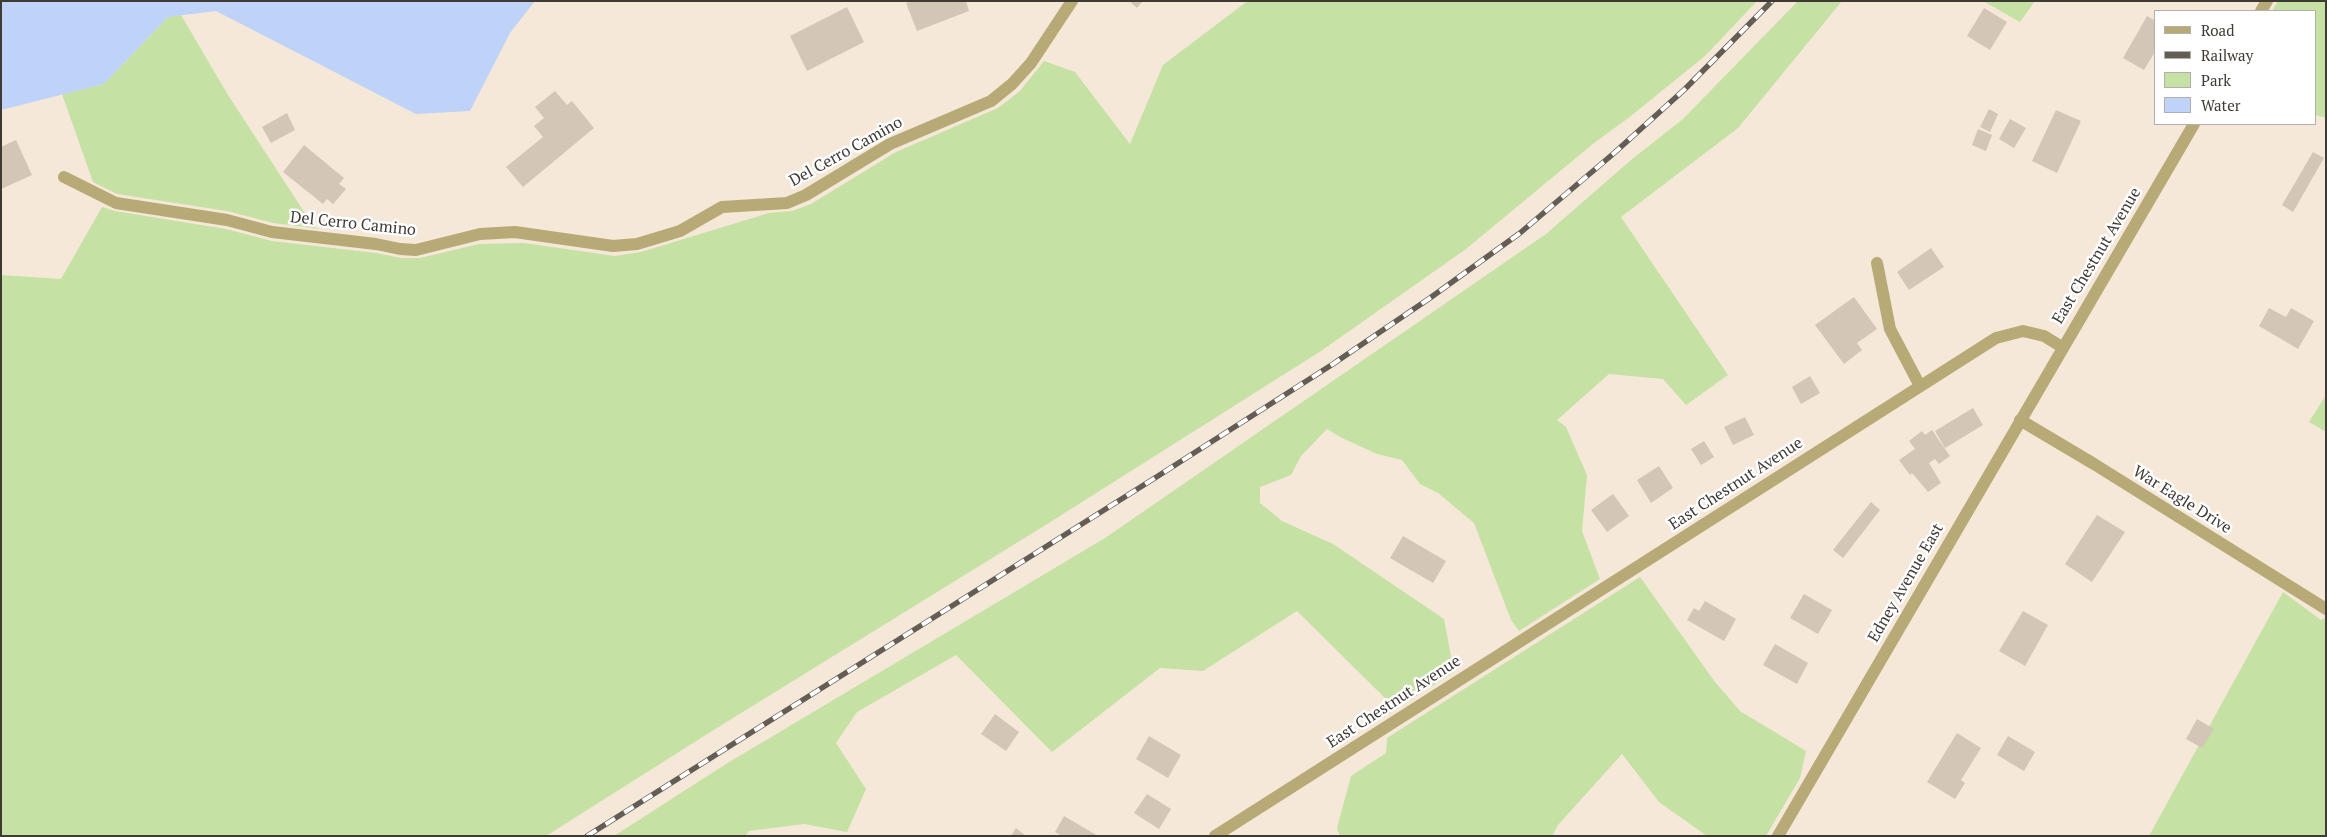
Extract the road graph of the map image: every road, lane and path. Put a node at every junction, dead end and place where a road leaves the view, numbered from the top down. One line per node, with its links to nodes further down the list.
1 (1072, 1): 3 (street, Del Cerro Camino)
2 (2193, 125): 5 (street, East Chestnut Avenue)
3 (64, 177)
4 (1877, 262): 6 (street)
5 (2062, 347): 6 (street, East Chestnut Avenue); 7 (street, Edney Avenue East)
6 (1920, 386): 9 (street, East Chestnut Avenue)
7 (2020, 420): 8 (street, War Eagle Drive); 10 (street, Edney Avenue East)
8 (2326, 609)
9 (1215, 836)
10 (1778, 836)

